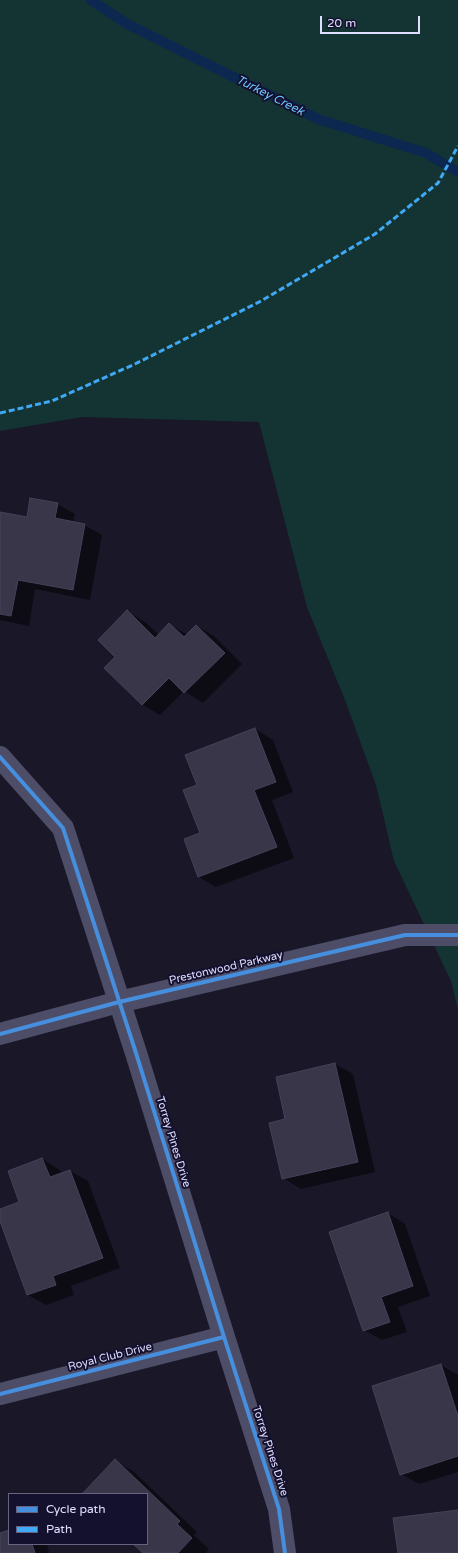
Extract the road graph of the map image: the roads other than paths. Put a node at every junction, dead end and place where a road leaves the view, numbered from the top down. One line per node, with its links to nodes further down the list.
1 (0, 757): 3 (street, Torrey Pines Drive)
2 (458, 935): 3 (street, Prestonwood Parkway)
3 (120, 1002): 4 (street, Prestonwood Parkway); 5 (street, Torrey Pines Drive)
4 (0, 1034)
5 (224, 1337): 6 (street, Royal Club Drive); 7 (street, Torrey Pines Drive)
6 (0, 1394)
7 (285, 1553)

